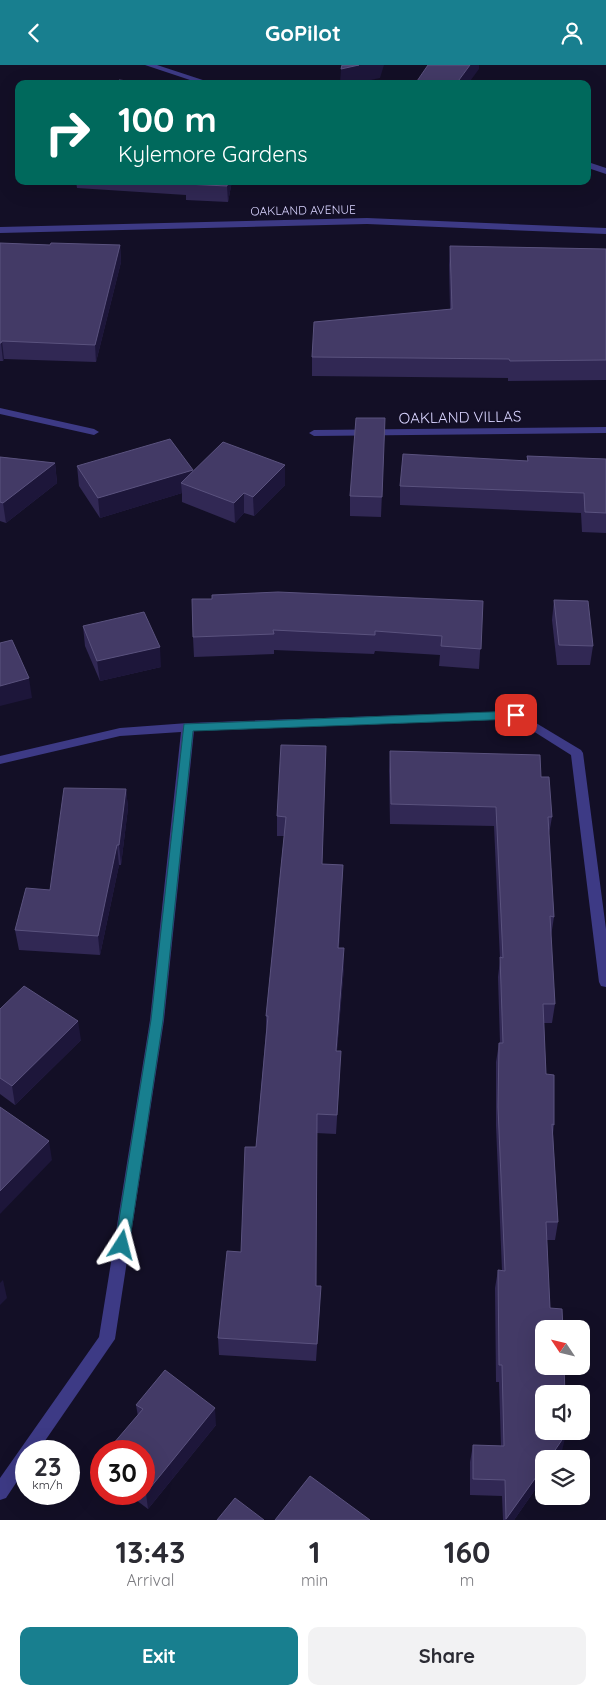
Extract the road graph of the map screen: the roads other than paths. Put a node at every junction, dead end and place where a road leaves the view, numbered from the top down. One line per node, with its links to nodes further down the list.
1 (149, 65): 2 (street)
2 (199, 80)
3 (591, 166): 4 (street)
4 (606, 171)
5 (0, 230): 6 (street, OAKLAND AVENUE)
6 (606, 231)
7 (0, 411): 9 (street)
8 (606, 430): 10 (street, OAKLAND VILLAS)
9 (94, 431)
10 (314, 433)
11 (188, 727): 12 (street); 13 (street); 14 (street)
12 (0, 760)
13 (606, 982)
14 (36, 1440)
15 (15, 1470): 16 (street)
16 (0, 1491)

